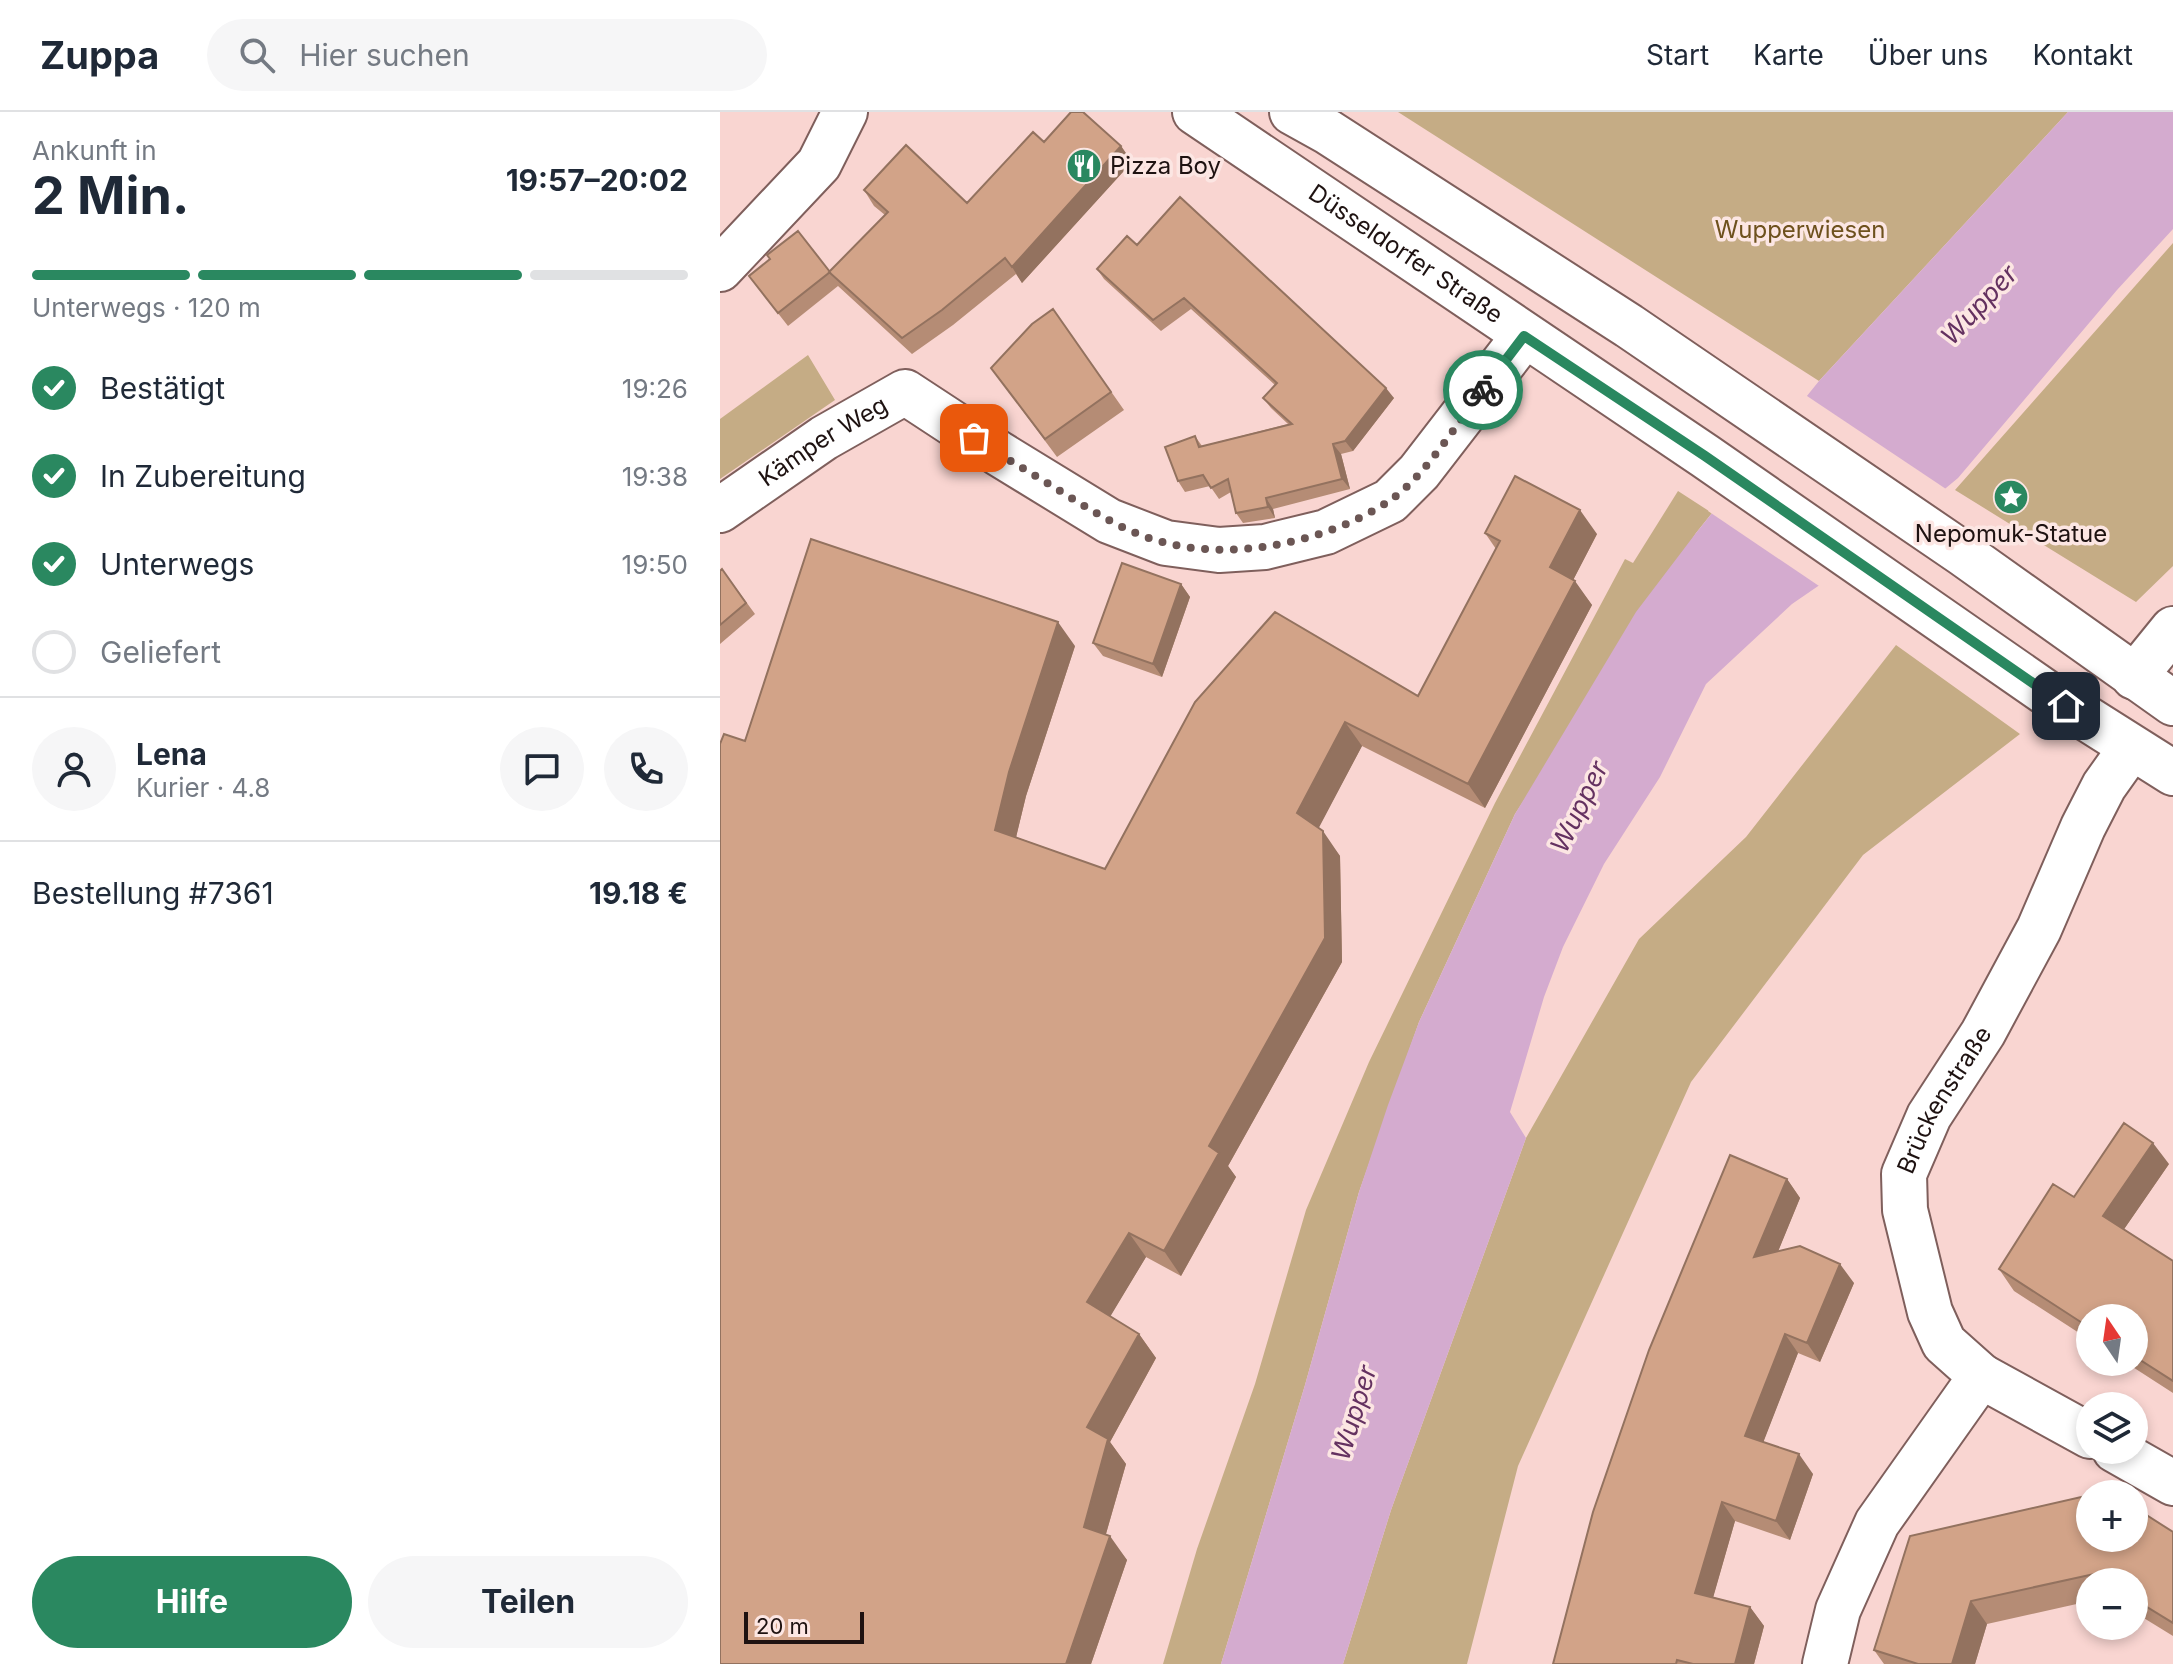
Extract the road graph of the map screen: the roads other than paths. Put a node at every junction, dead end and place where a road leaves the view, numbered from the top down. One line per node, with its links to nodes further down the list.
1 (845, 112): 4 (street)
2 (1195, 112): 6 (street, Düsseldorfer Straße)
3 (1292, 112): 5 (street)
4 (720, 269)
5 (1566, 284): 6 (street); 9 (street)
6 (1524, 336): 7 (street, Kämper Weg); 11 (street, Düsseldorfer Straße)
7 (720, 510)
8 (2173, 629): 9 (street)
9 (2134, 677): 10 (street)
10 (2173, 703)
11 (2131, 748): 12 (street, Düsseldorfer Straße); 13 (street, Brückenstraße)
12 (2173, 773)
13 (1981, 1376): 14 (street, Brückenstraße); 17 (street)
14 (2076, 1428)
15 (2140, 1464): 16 (street)
16 (2173, 1483)
17 (1825, 1664)

